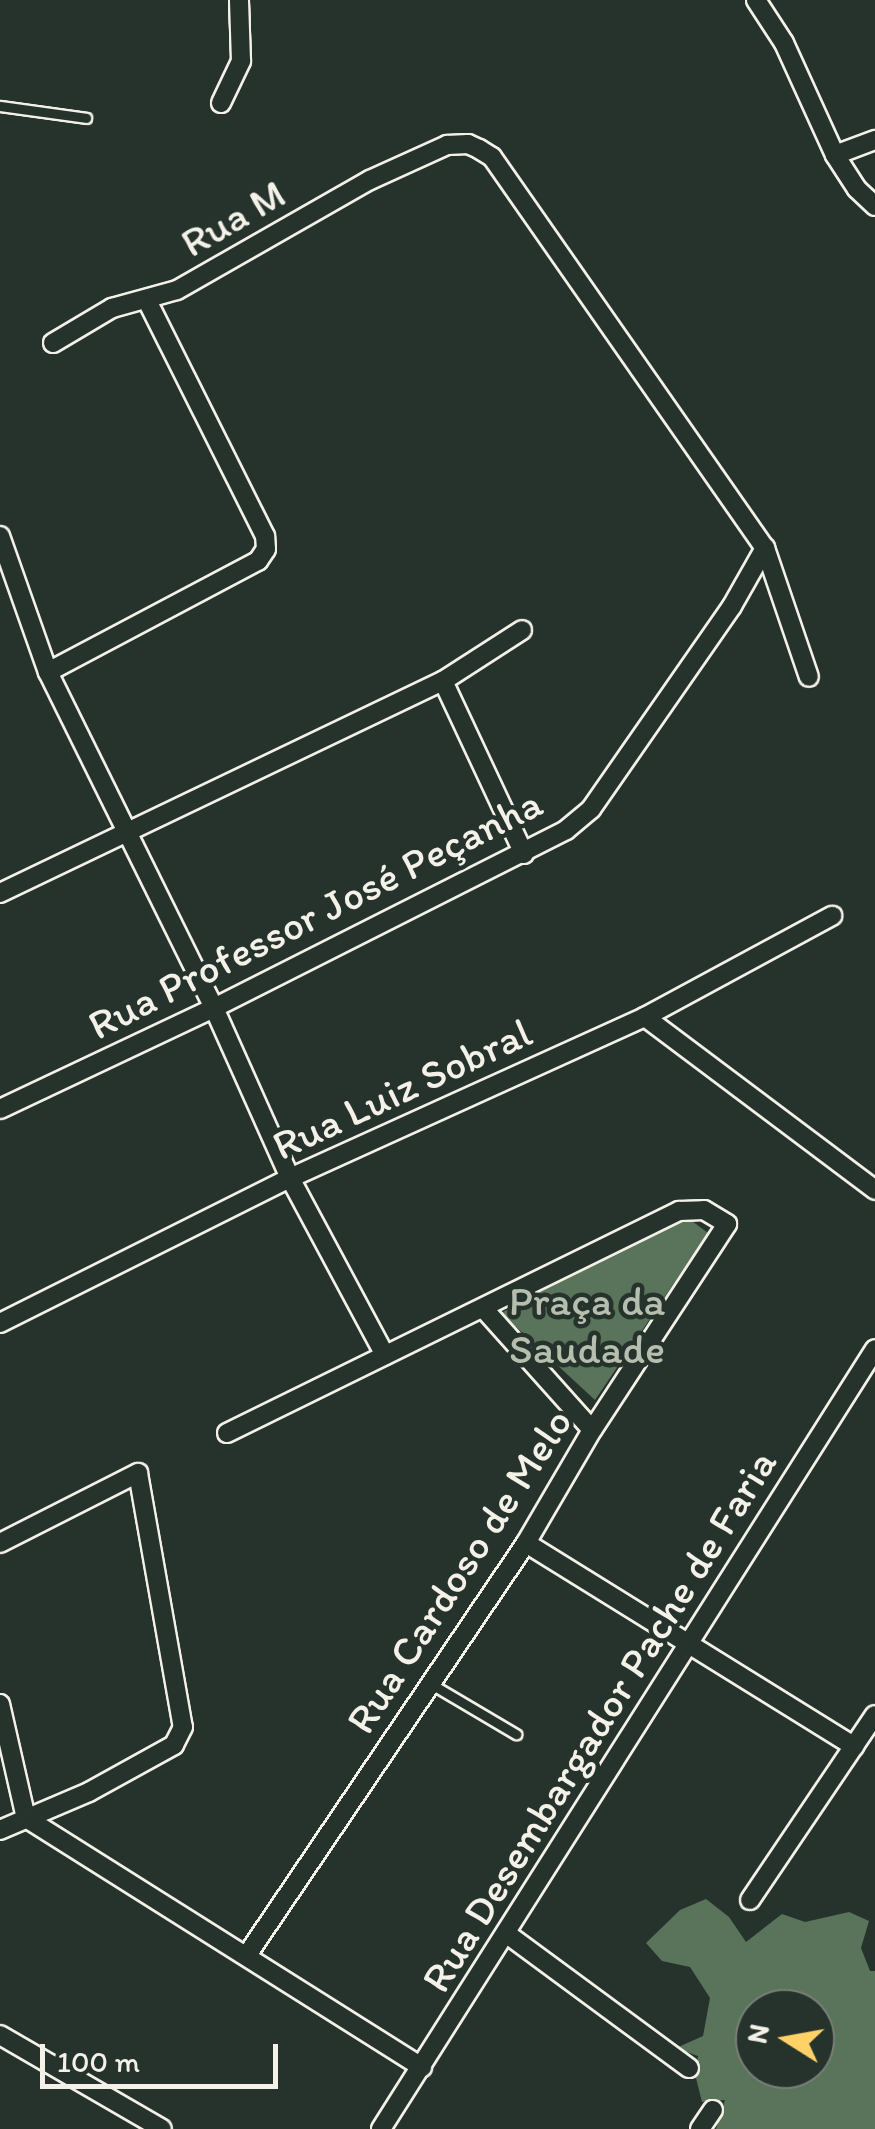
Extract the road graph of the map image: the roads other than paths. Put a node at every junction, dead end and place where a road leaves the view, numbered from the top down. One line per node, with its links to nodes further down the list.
1 (239, 0): 3 (street)
2 (756, 0): 7 (street)
3 (221, 103)
4 (0, 106): 5 (lane)
5 (86, 118)
6 (875, 140): 7 (street)
7 (836, 155): 8 (street)
8 (875, 206)
9 (148, 302): 10 (street, Rua M); 12 (street, Rua M); 14 (street)
10 (53, 343)
11 (0, 536): 14 (street)
12 (764, 548): 15 (street); 18 (street, Rua Professor José Peçanha)
13 (522, 630): 16 (street)
14 (48, 672): 17 (street)
15 (809, 677)
16 (442, 682): 17 (street); 18 (street)
17 (127, 830): 19 (street); 21 (street)
18 (524, 854): 21 (street, Rua Professor José Peçanha)
19 (0, 893)
20 (832, 916): 22 (street, Rua Luiz Sobral)
21 (214, 1008): 23 (street, Rua Professor José Peçanha); 24 (street)
22 (645, 1017): 24 (street, Rua Luiz Sobral); 25 (street)
23 (0, 1108)
24 (290, 1178): 27 (street, Rua Luiz Sobral); 29 (street)
25 (875, 1190)
26 (484, 1310): 29 (street); 30 (street); 30 (street, Rua Cardoso de Melo)
27 (0, 1323)
28 (875, 1349): 34 (street, Rua Desembargador Pache de Faria)
29 (385, 1355): 31 (street)
30 (592, 1430): 33 (street, Rua Cardoso de Melo)
31 (227, 1433)
32 (0, 1542): 40 (street)
33 (526, 1543): 34 (street); 35 (street, Rua Cardoso de Melo)
34 (689, 1644): 39 (street); 43 (street, Rua Desembargador Pache de Faria)
35 (431, 1684): 38 (lane); 44 (street, Rua Cardoso de Melo)
36 (0, 1704): 40 (street)
37 (875, 1714): 39 (street)
38 (516, 1734)
39 (854, 1746): 42 (street)
40 (26, 1818): 41 (street); 44 (street)
41 (0, 1830)
42 (750, 1900)
43 (507, 1934): 46 (street, Rua Desembargador Pache de Faria); 47 (street)
44 (248, 1955): 46 (street)
45 (0, 2036): 49 (street)
46 (422, 2067): 50 (street, Rua Desembargador Pache de Faria)
47 (690, 2068)
48 (713, 2110): 51 (street)
49 (162, 2129)
50 (381, 2129)
51 (700, 2129)

